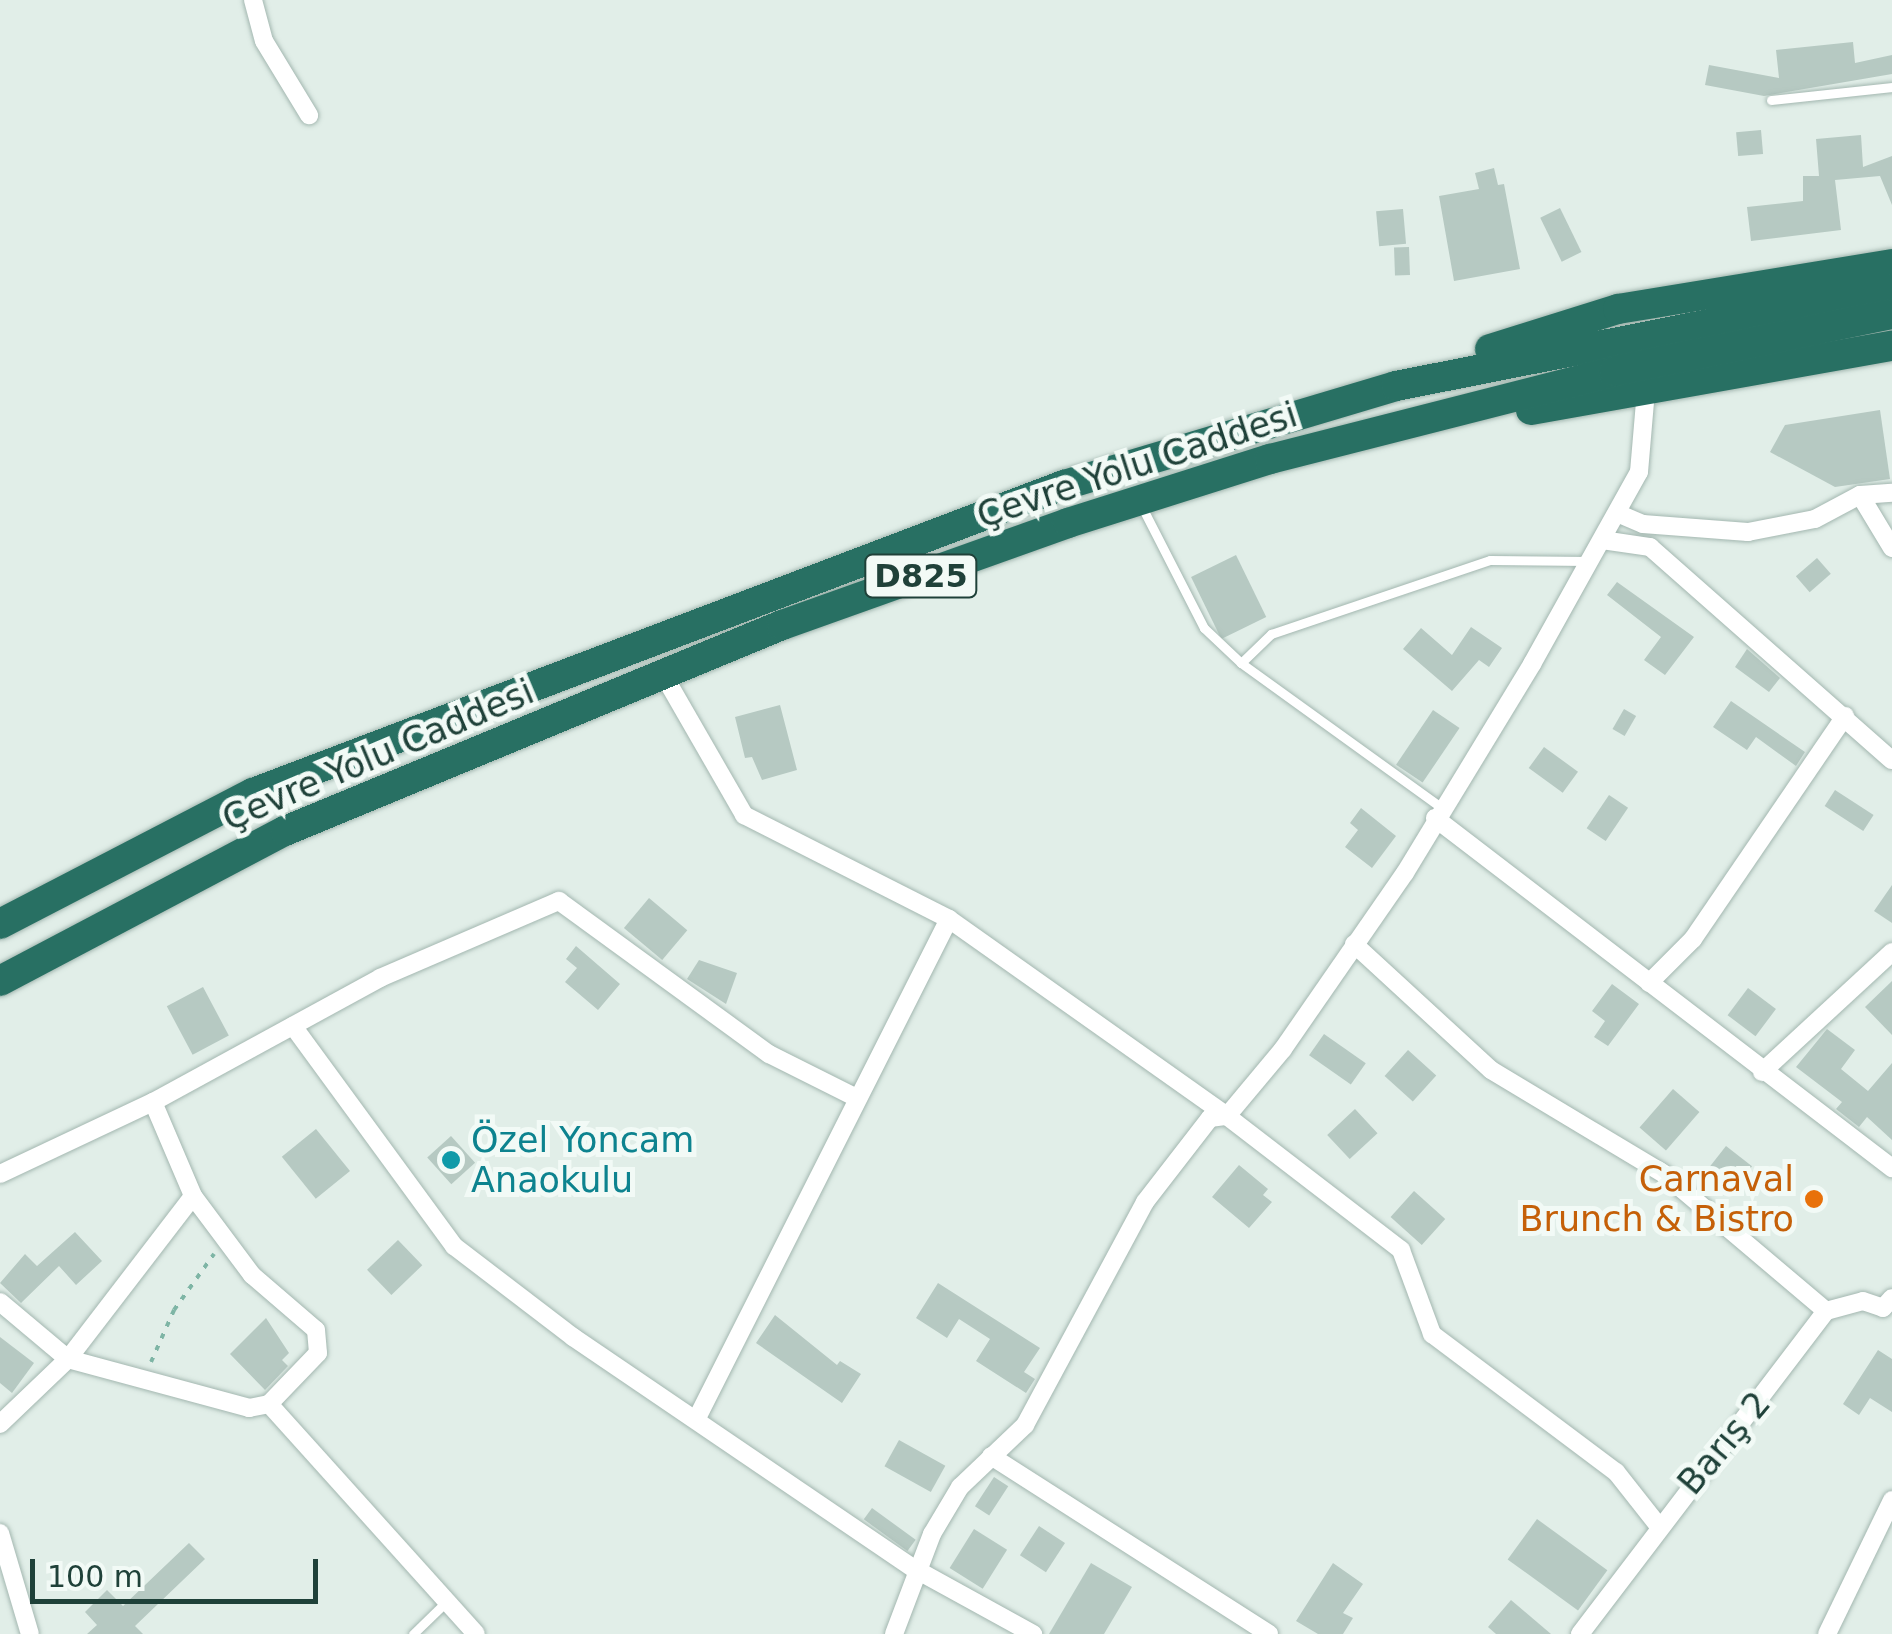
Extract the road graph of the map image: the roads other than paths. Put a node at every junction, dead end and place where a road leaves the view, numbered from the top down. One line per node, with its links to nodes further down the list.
1 (252, 0): 4 (street)
2 (1892, 87): 3 (lane)
3 (1771, 100)
4 (309, 115)
5 (1892, 264): 9 (highway)
6 (1892, 288): 9 (highway, Çevre Yolu Caddesi / D825)
7 (1892, 314): 11 (highway, Çevre Yolu Caddesi / D825)
8 (1892, 346): 10 (highway)
9 (1396, 386): 25 (highway, Çevre Yolu Caddesi / D825)
10 (1646, 391): 11 (highway); 15 (street)
11 (1404, 424): 14 (highway, Çevre Yolu Caddesi / D825)
12 (1892, 492): 13 (street)
13 (1860, 495): 15 (street); 17 (street)
14 (1138, 501): 19 (lane); 20 (highway, Çevre Yolu Caddesi / D825)
15 (1616, 513): 16 (street)
16 (1602, 540): 18 (street); 21 (street)
17 (1892, 548)
18 (1591, 561): 19 (lane); 23 (street)
19 (1241, 663): 23 (lane)
20 (663, 674): 24 (street); 28 (highway, Çevre Yolu Caddesi / D825)
21 (1845, 716): 22 (street); 29 (street)
22 (1892, 760)
23 (1439, 813): 26 (street); 29 (street)
24 (949, 919): 32 (street); 34 (street)
25 (0, 924)
26 (1354, 944): 34 (street); 40 (street)
27 (1892, 952): 31 (street)
28 (0, 980)
29 (1649, 983): 31 (street)
30 (293, 1026): 32 (street); 33 (street); 43 (street)
31 (1762, 1072): 35 (street)
32 (855, 1097): 43 (street)
33 (154, 1102): 36 (street); 37 (street)
34 (1226, 1116): 45 (street); 47 (street)
35 (1892, 1168)
36 (0, 1174)
37 (193, 1196): 41 (street); 42 (street)
38 (0, 1302): 41 (street)
39 (1889, 1307): 40 (street)
40 (1826, 1311): 47 (street, Barış 2)
41 (68, 1359): 42 (street); 44 (street)
42 (269, 1404): 50 (street)
43 (697, 1418): 49 (street)
44 (0, 1424)
45 (991, 1456): 49 (street); 56 (street)
46 (1892, 1500): 58 (street)
47 (1657, 1524): 57 (street, Barış 2)
48 (0, 1533): 51 (street)
49 (915, 1569): 54 (street); 55 (street)
50 (446, 1602): 52 (lane); 53 (street)
51 (30, 1634)
52 (413, 1634)
53 (476, 1634)
54 (894, 1634)
55 (1033, 1634)
56 (1269, 1634)
57 (1580, 1634)
58 (1827, 1634)

